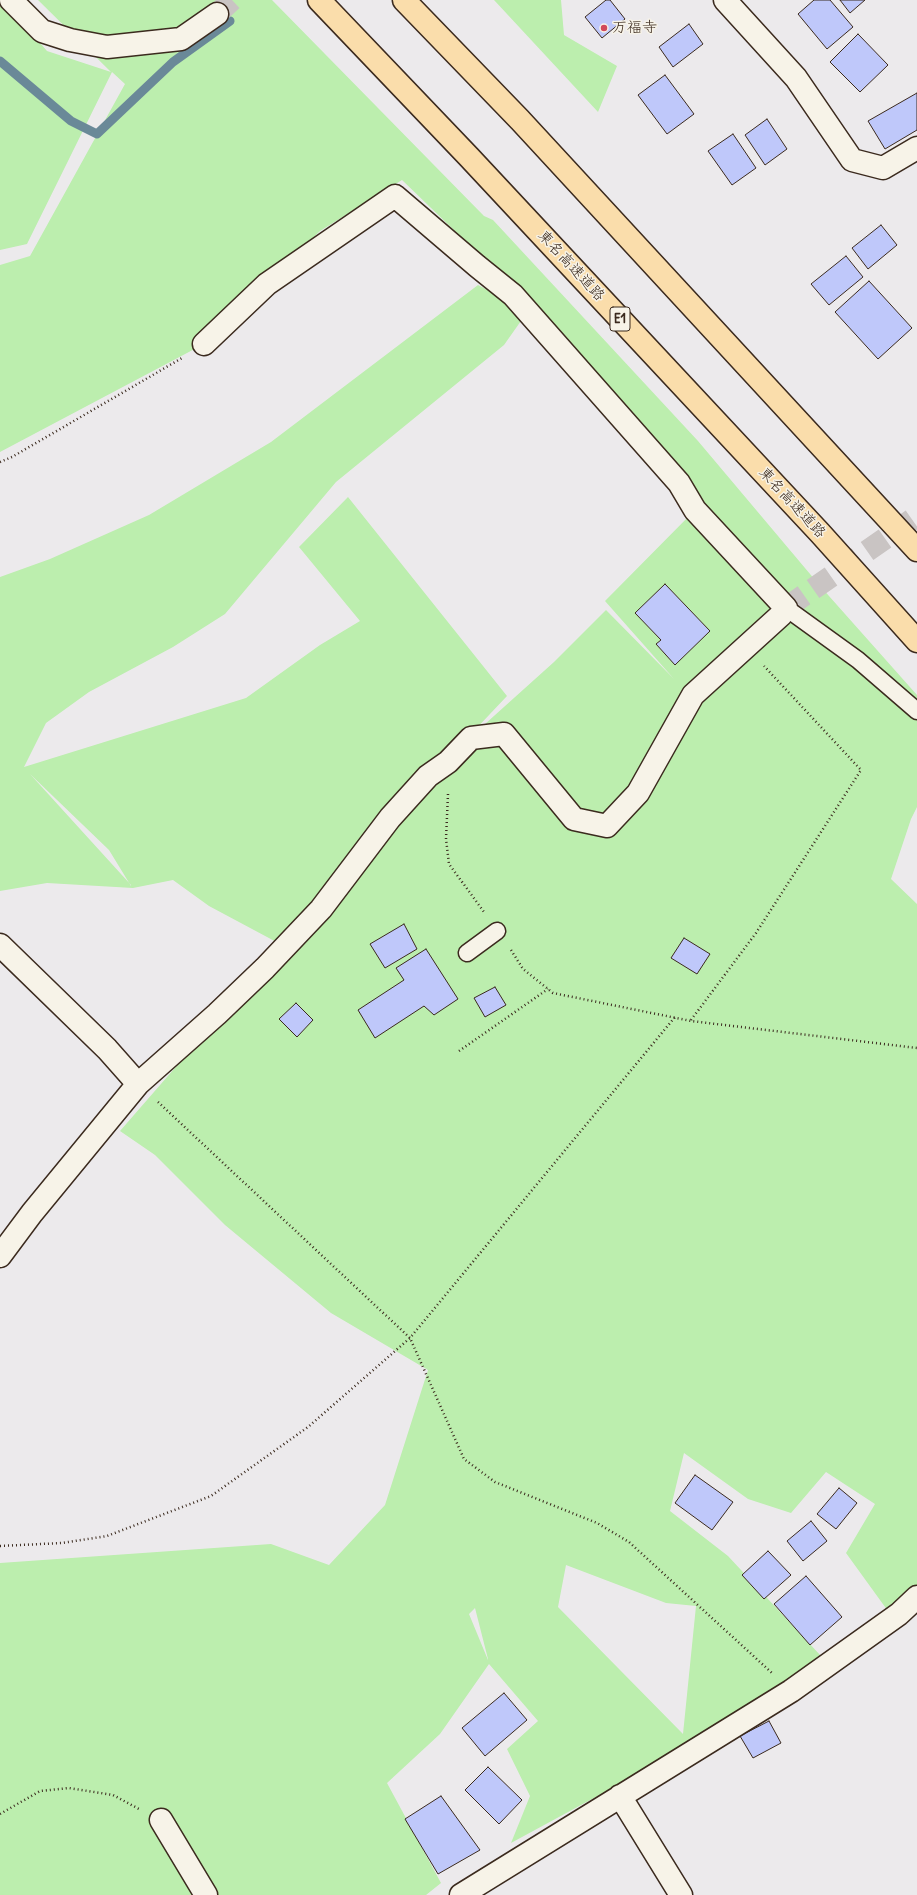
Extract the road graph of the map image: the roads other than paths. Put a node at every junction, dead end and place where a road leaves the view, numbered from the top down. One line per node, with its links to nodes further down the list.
1 (11, 0): 5 (street)
2 (319, 0): 10 (highway, 東名高速道路 / E1)
3 (404, 0): 8 (highway)
4 (725, 0): 6 (street)
5 (217, 14)
6 (917, 148)
7 (204, 344): 9 (street)
8 (917, 550)
9 (786, 608): 11 (lane); 15 (street)
10 (917, 641)
11 (917, 711)
12 (497, 930): 14 (lane)
13 (0, 945): 15 (street)
14 (467, 953)
15 (138, 1084): 16 (street)
16 (0, 1256)
17 (917, 1597): 18 (street)
18 (620, 1796): 21 (street); 22 (street)
19 (160, 1820): 20 (street)
20 (206, 1895)
21 (462, 1895)
22 (681, 1895)

